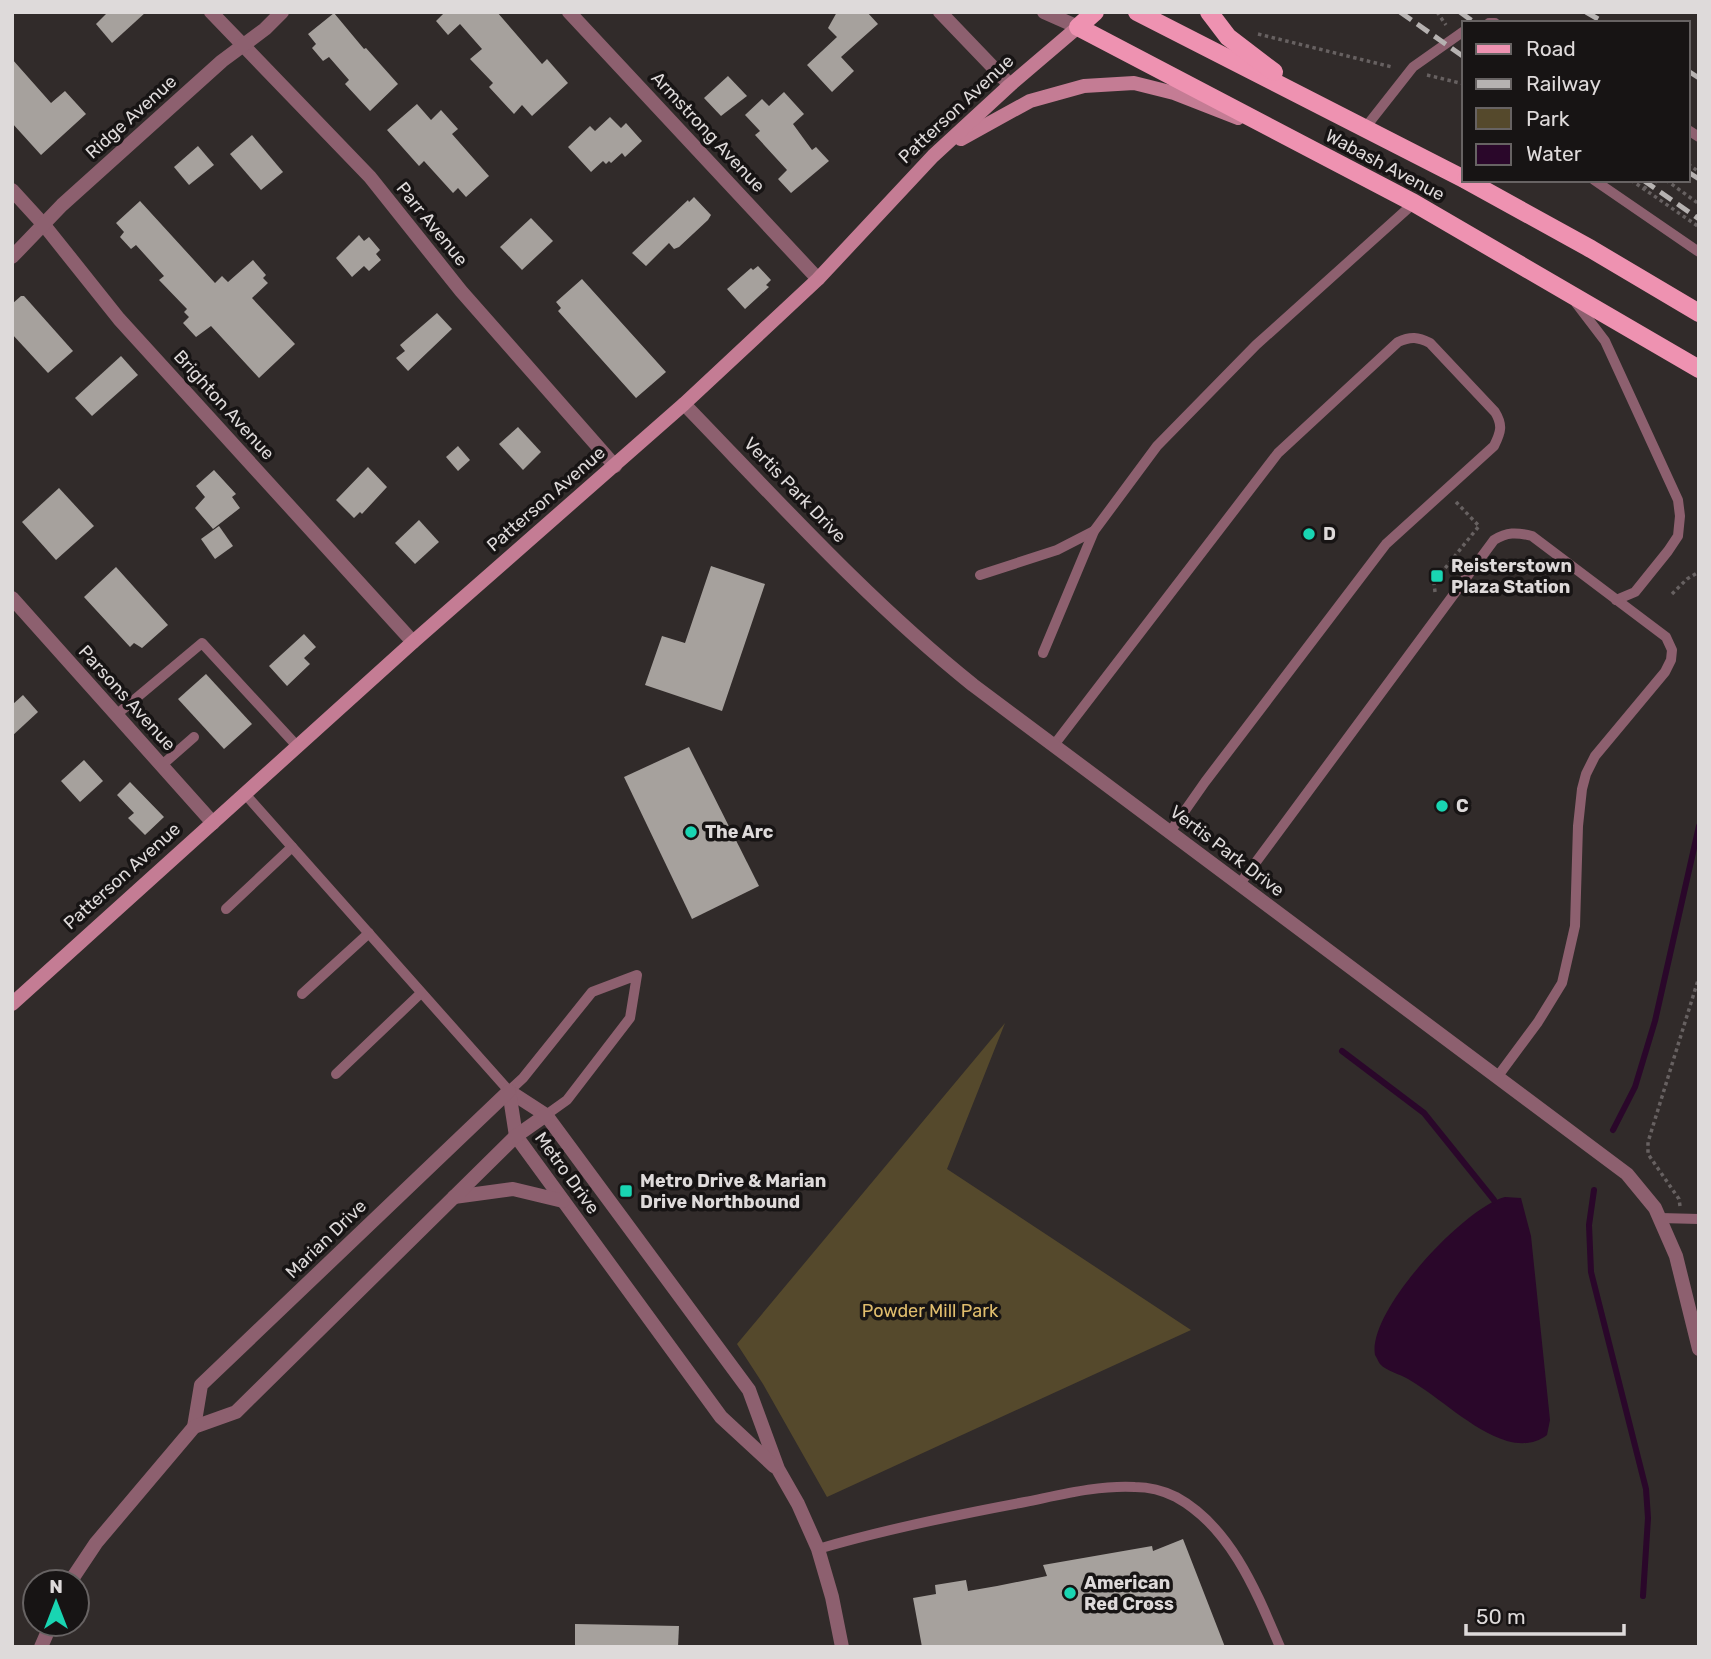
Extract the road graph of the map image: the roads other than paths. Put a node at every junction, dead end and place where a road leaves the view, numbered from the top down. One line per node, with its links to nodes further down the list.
1 (211, 12): 11 (street, Parr Avenue)
2 (282, 12): 11 (street, Ridge Avenue)
3 (569, 12): 25 (street, Armstrong Avenue)
4 (940, 12): 12 (street)
5 (1044, 12): 9 (street, Wabash Avenue)
6 (1095, 12): 9 (main road, Patterson Avenue)
7 (1137, 12): 13 (main road, Wabash Avenue)
8 (1209, 12): 13 (main road)
9 (1078, 27): 12 (main road, Patterson Avenue); 15 (main road, Wabash Avenue)
10 (1462, 32): 14 (lane)
11 (242, 46): 22 (street, Ridge Avenue); 30 (street, Parr Avenue)
12 (1010, 85): 16 (main road, Patterson Avenue)
13 (1319, 105): 14 (main road, Wabash Avenue)
14 (1366, 128): 17 (main road, Wabash Avenue)
15 (1304, 144): 16 (main road); 21 (main road, Wabash Avenue)
16 (933, 156): 25 (main road, Patterson Avenue)
17 (1462, 175)
18 (1474, 182): 27 (main road, Wabash Avenue)
19 (1597, 182): 23 (lane)
20 (12, 190): 22 (street, Brighton Avenue)
21 (1414, 203): 26 (main road, Wabash Avenue); 31 (lane)
22 (44, 225): 24 (street, Ridge Avenue); 35 (street, Brighton Avenue)
23 (1699, 252)
24 (12, 257)
25 (818, 279): 29 (main road, Patterson Avenue)
26 (1567, 291): 28 (main road, Wabash Avenue); 34 (lane)
27 (1699, 313)
28 (1699, 369)
29 (684, 404): 30 (main road, Patterson Avenue); 39 (street, Vertis Park Drive)
30 (615, 466): 35 (main road, Patterson Avenue)
31 (1094, 531): 32 (lane); 36 (lane)
32 (980, 575)
33 (12, 598): 37 (street, Parsons Avenue)
34 (1616, 600): 46 (lane); 53 (lane)
35 (412, 642): 40 (main road, Patterson Avenue)
36 (1043, 653)
37 (116, 715): 40 (lane); 41 (street, Parsons Avenue)
38 (194, 737): 41 (lane)
39 (1054, 745): 44 (street, Vertis Park Drive); 44 (lane)
40 (297, 746): 42 (main road, Patterson Avenue)
41 (162, 765): 43 (street, Parsons Avenue)
42 (245, 794): 43 (main road, Patterson Avenue); 45 (lane)
43 (213, 823): 51 (main road, Patterson Avenue)
44 (1170, 832): 46 (street, Vertis Park Drive)
45 (292, 847): 47 (lane); 48 (lane)
46 (1239, 885): 53 (street, Vertis Park Drive)
47 (226, 909)
48 (369, 933): 49 (lane); 50 (lane)
49 (421, 993): 52 (lane); 54 (lane)
50 (302, 994)
51 (14, 1000)
52 (336, 1074)
53 (1498, 1076): 59 (street, Vertis Park Drive)
54 (509, 1091): 55 (street, Metro Drive); 55 (lane); 56 (street, Metro Drive); 62 (street, Marian Drive)
55 (546, 1115): 56 (street); 63 (street, Metro Drive)
56 (516, 1136): 57 (street); 58 (street, Metro Drive)
57 (454, 1197): 58 (street); 62 (street)
58 (563, 1201): 63 (street, Metro Drive)
59 (1660, 1218): 60 (lane); 61 (street, Vertis Park Drive)
60 (1699, 1219)
61 (1698, 1342)
62 (194, 1427): 65 (street)
63 (778, 1469): 64 (street, Metro Drive)
64 (818, 1549): 66 (street, Metro Drive); 67 (lane)
65 (79, 1568)
66 (842, 1647)
67 (1280, 1647)

